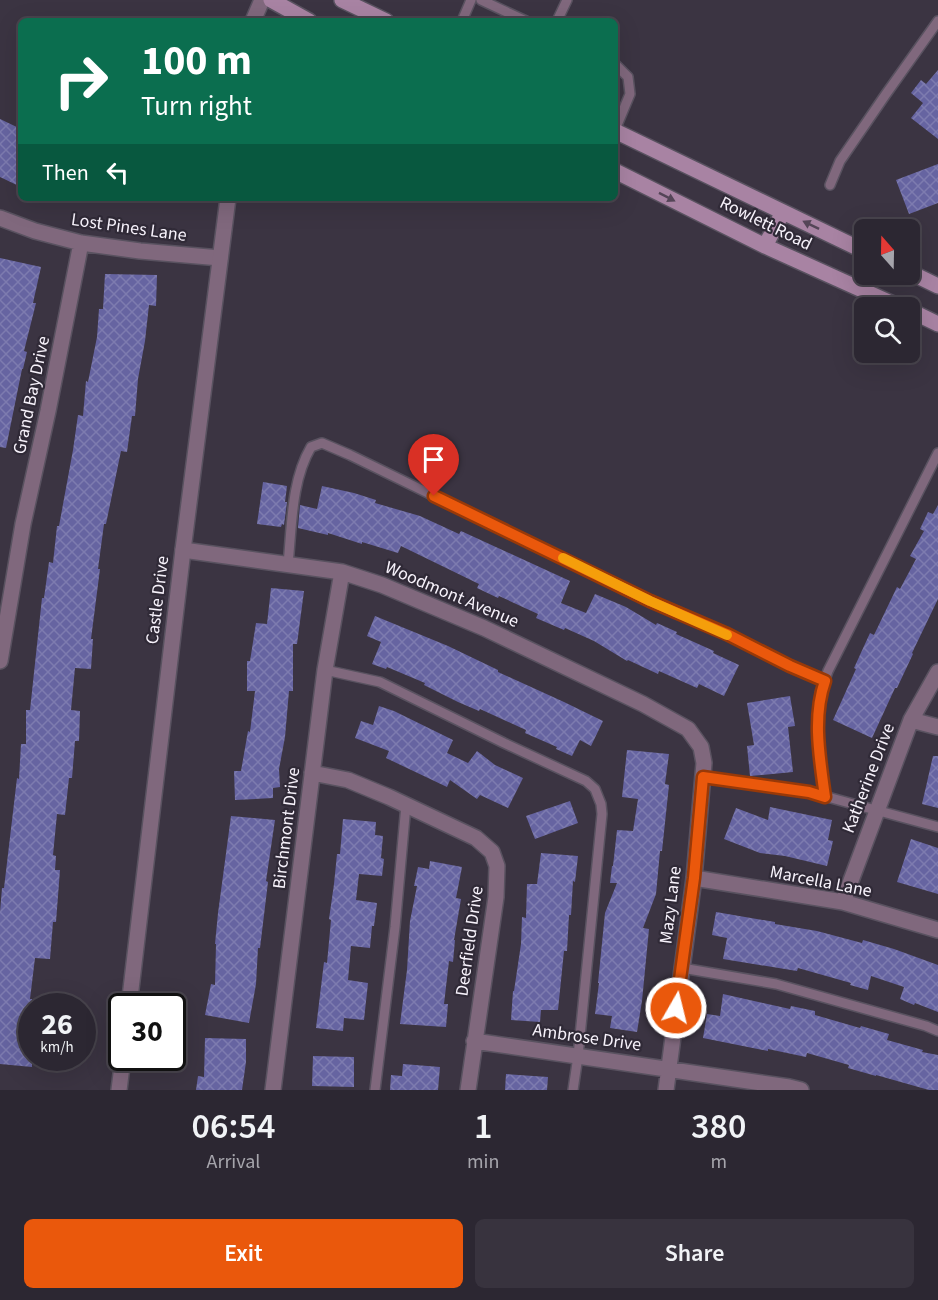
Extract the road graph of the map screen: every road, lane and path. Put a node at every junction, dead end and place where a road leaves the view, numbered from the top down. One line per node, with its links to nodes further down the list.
1 (262, 0): 8 (street)
2 (271, 0): 9 (main road)
3 (342, 0): 10 (main road)
4 (471, 0): 11 (lane)
5 (482, 0): 7 (lane)
6 (567, 0): 13 (lane)
7 (494, 3): 12 (lane)
8 (254, 18)
9 (304, 18)
10 (380, 18)
11 (463, 18)
12 (521, 18)
13 (558, 18)
14 (938, 21): 19 (lane)
15 (618, 67): 16 (lane)
16 (618, 123)
17 (618, 131): 21 (main road, Rowlett Road)
18 (618, 172): 25 (main road, Rowlett Road, one-way to 25)
19 (830, 185)
20 (228, 201): 26 (street, Castle Drive)
21 (783, 212): 24 (main road, Rowlett Road, one-way to 21); 25 (main road)
22 (0, 218): 23 (street, Lost Pines Lane)
23 (81, 243): 26 (street, Lost Pines Lane); 36 (street, Grand Bay Drive)
24 (854, 245)
25 (765, 246): 29 (main road, Rowlett Road)
26 (220, 258): 33 (street, Castle Drive)
27 (920, 277): 28 (main road)
28 (938, 286)
29 (878, 297)
30 (920, 315): 31 (main road)
31 (938, 324)
32 (938, 453): 39 (lane)
33 (183, 550): 34 (street, Woodmont Avenue); 53 (street, Castle Drive)
34 (288, 564): 35 (street, Woodmont Avenue); 39 (lane)
35 (342, 572): 37 (street, Birchmont Drive); 42 (street, Woodmont Avenue)
36 (0, 656)
37 (325, 670): 43 (street, Birchmont Drive); 56 (lane)
38 (938, 672): 40 (street, Katherine Drive)
39 (825, 681): 45 (lane)
40 (911, 720): 41 (street); 47 (street, Katherine Drive)
41 (938, 727)
42 (688, 729): 44 (street, Mazy Lane)
43 (312, 773): 46 (street, Deerfield Drive); 60 (street, Birchmont Drive)
44 (703, 777): 45 (lane); 49 (street, Mazy Lane)
45 (825, 797): 47 (lane)
46 (406, 806): 55 (street, Deerfield Drive); 61 (lane)
47 (876, 811): 48 (lane); 50 (street, Katherine Drive)
48 (938, 827)
49 (694, 878): 50 (street, Marcella Lane); 52 (street, Mazy Lane)
50 (843, 902): 51 (street, Marcella Lane)
51 (938, 930)
52 (682, 968): 54 (lane); 57 (street, Mazy Lane)
53 (131, 993)
54 (938, 1031)
55 (474, 1041): 56 (street, Ambrose Drive); 62 (street, Deerfield Drive)
56 (578, 1056): 57 (street, Ambrose Drive); 63 (lane)
57 (668, 1069): 64 (street, Mazy Lane); 65 (street, Ambrose Drive)
58 (121, 1071): 59 (street)
59 (119, 1090)
60 (273, 1090)
61 (375, 1090)
62 (468, 1090)
63 (573, 1090)
64 (666, 1090)
65 (801, 1090)

